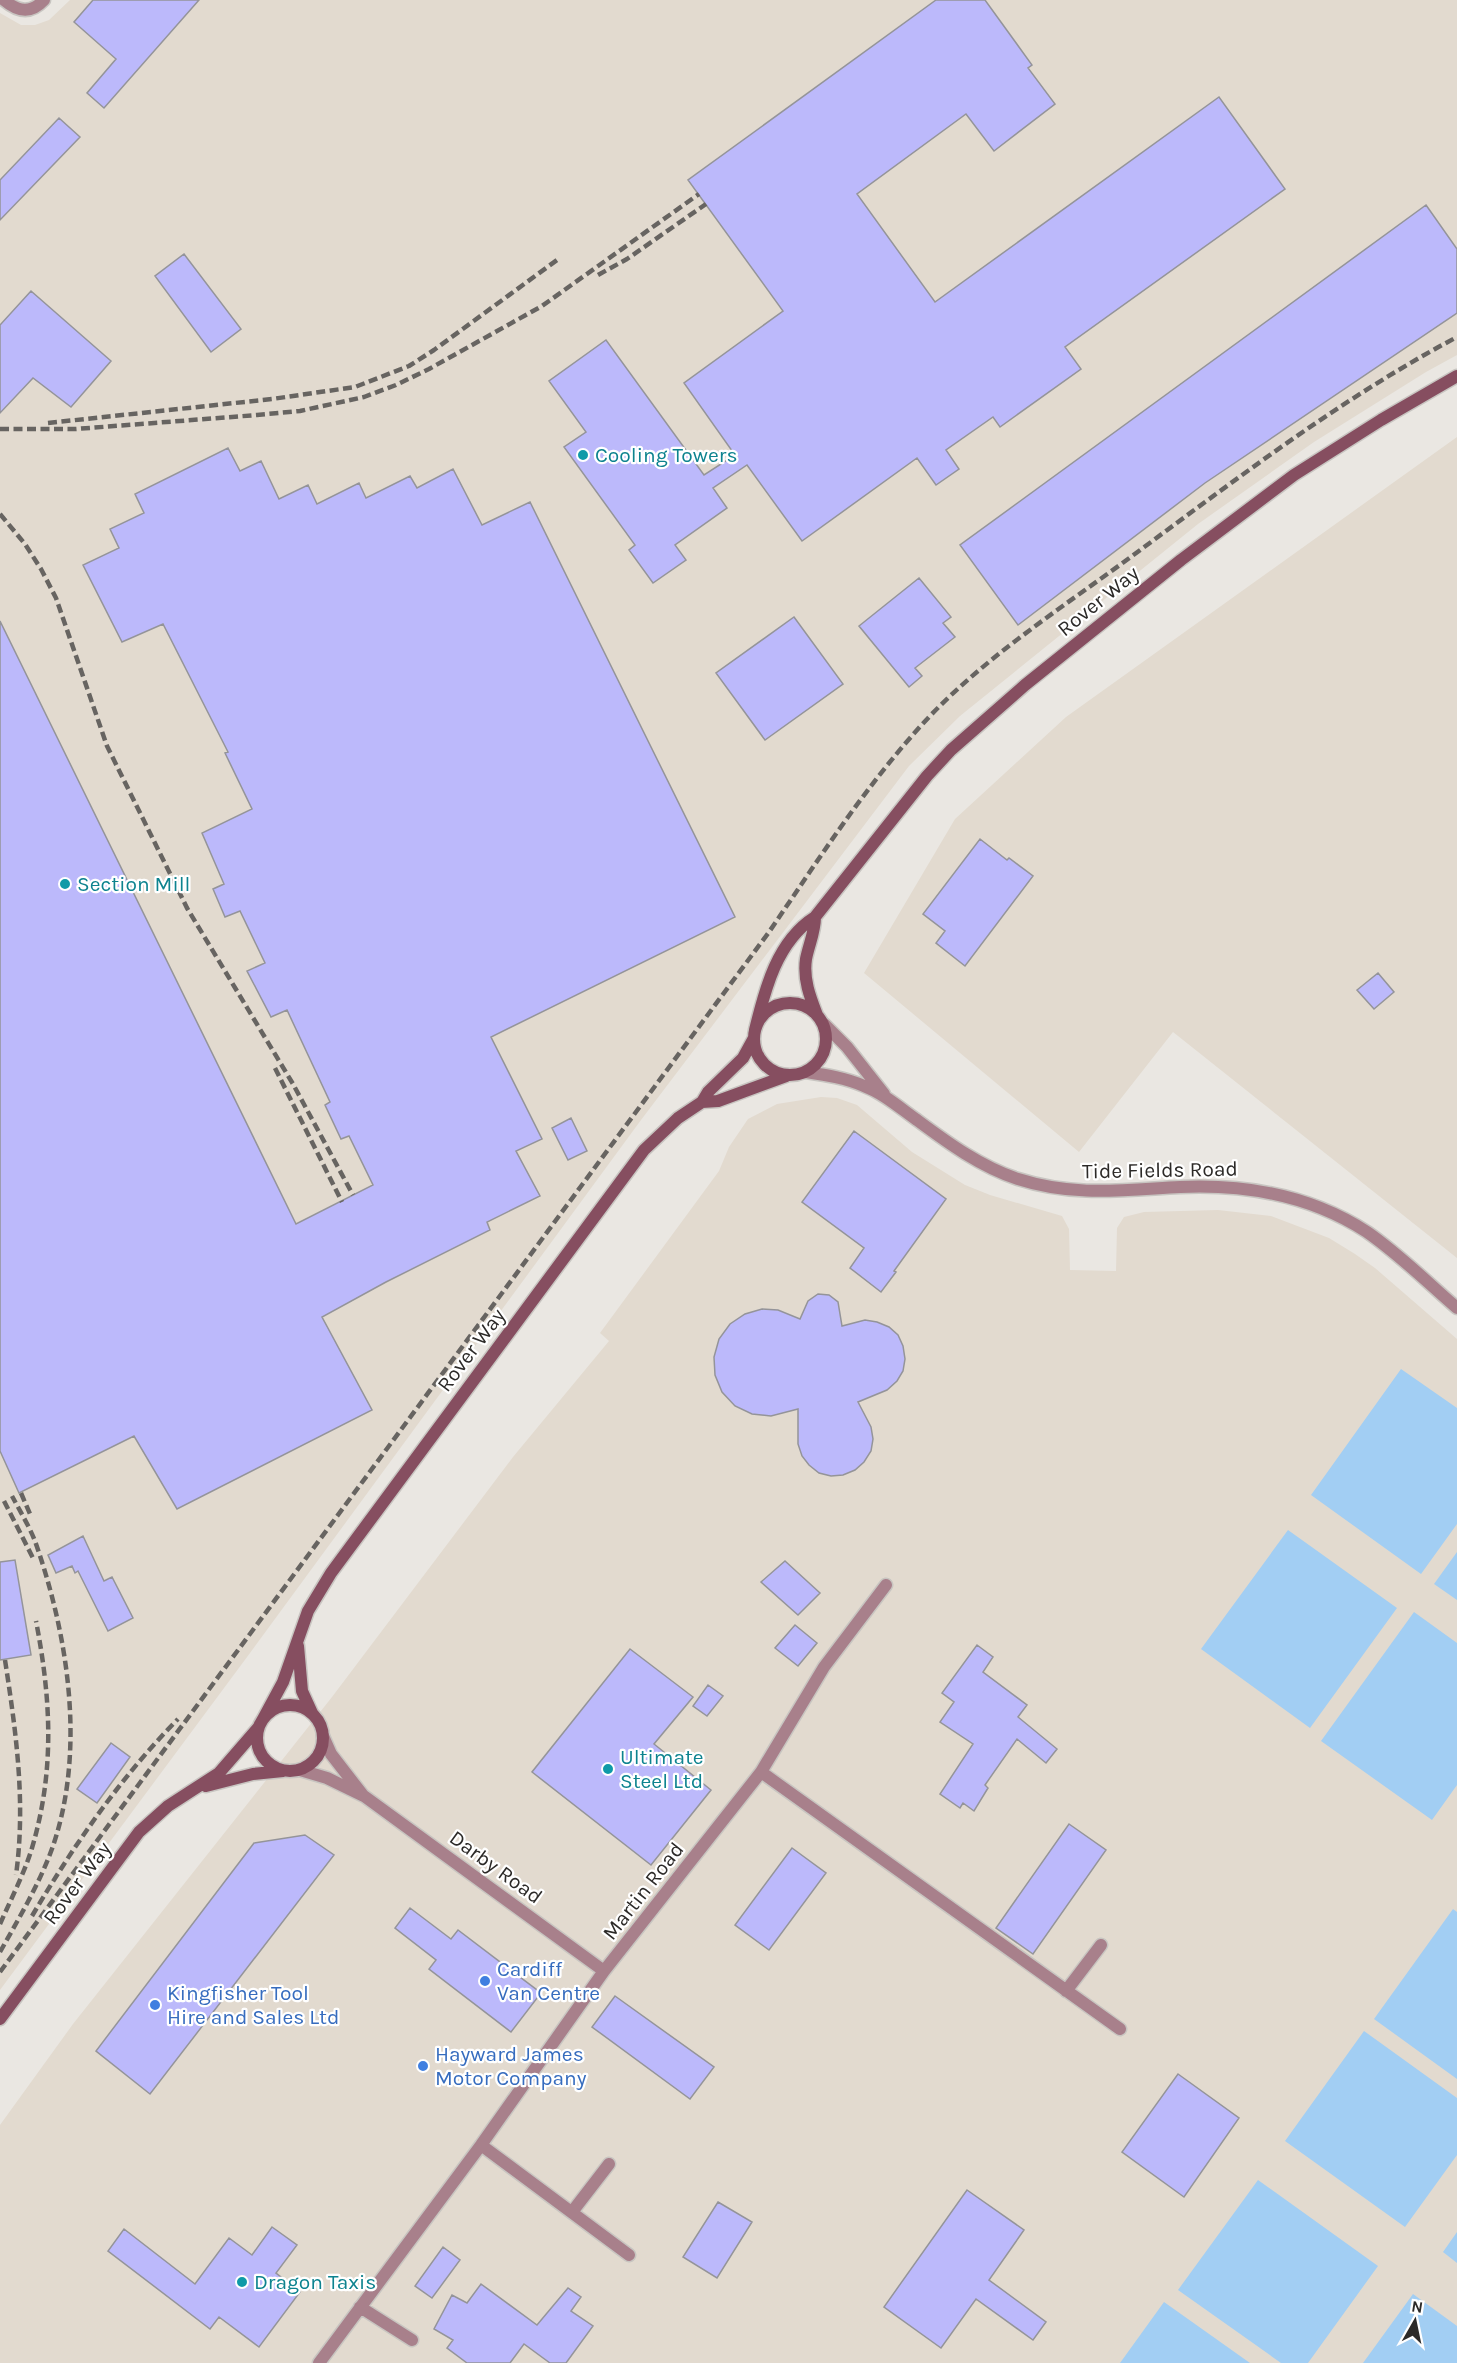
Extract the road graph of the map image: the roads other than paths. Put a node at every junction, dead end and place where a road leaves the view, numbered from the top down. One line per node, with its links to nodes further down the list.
1 (4, 0): 2 (street)
2 (44, 0)
3 (1457, 376): 4 (street, Rover Way)
4 (816, 917): 5 (street, Rover Way); 6 (street, Rover Way)
5 (820, 1019): 6 (street); 7 (street); 9 (street, Tide Fields Road)
6 (755, 1034): 8 (street); 10 (street, Rover Way)
7 (806, 1072): 8 (street); 9 (street, Tide Fields Road)
8 (788, 1076): 10 (street, Rover Way)
9 (889, 1100): 11 (street, Tide Fields Road)
10 (702, 1102): 13 (street, Rover Way)
11 (1457, 1308)
12 (886, 1585): 18 (street, Martin Road)
13 (298, 1642): 14 (street, Rover Way); 15 (street, Rover Way)
14 (312, 1713): 15 (street); 16 (street)
15 (261, 1723): 17 (street); 19 (street, Rover Way)
16 (323, 1736): 17 (street); 20 (street, Darby Road)
17 (294, 1770): 19 (street, Rover Way); 20 (street, Darby Road)
18 (761, 1772): 22 (street, Martin Road); 23 (street)
19 (202, 1786): 24 (street, Rover Way)
20 (364, 1796): 22 (street, Darby Road)
21 (1101, 1945): 23 (street)
22 (604, 1971): 26 (street, Martin Road)
23 (1066, 1991): 25 (street)
24 (0, 2019)
25 (1120, 2030)
26 (481, 2145): 28 (street); 30 (street, Martin Road)
27 (609, 2164): 28 (street)
28 (572, 2212): 29 (street)
29 (629, 2255)
30 (360, 2307): 31 (street); 32 (street, Martin Road)
31 (412, 2340)
32 (319, 2363)

